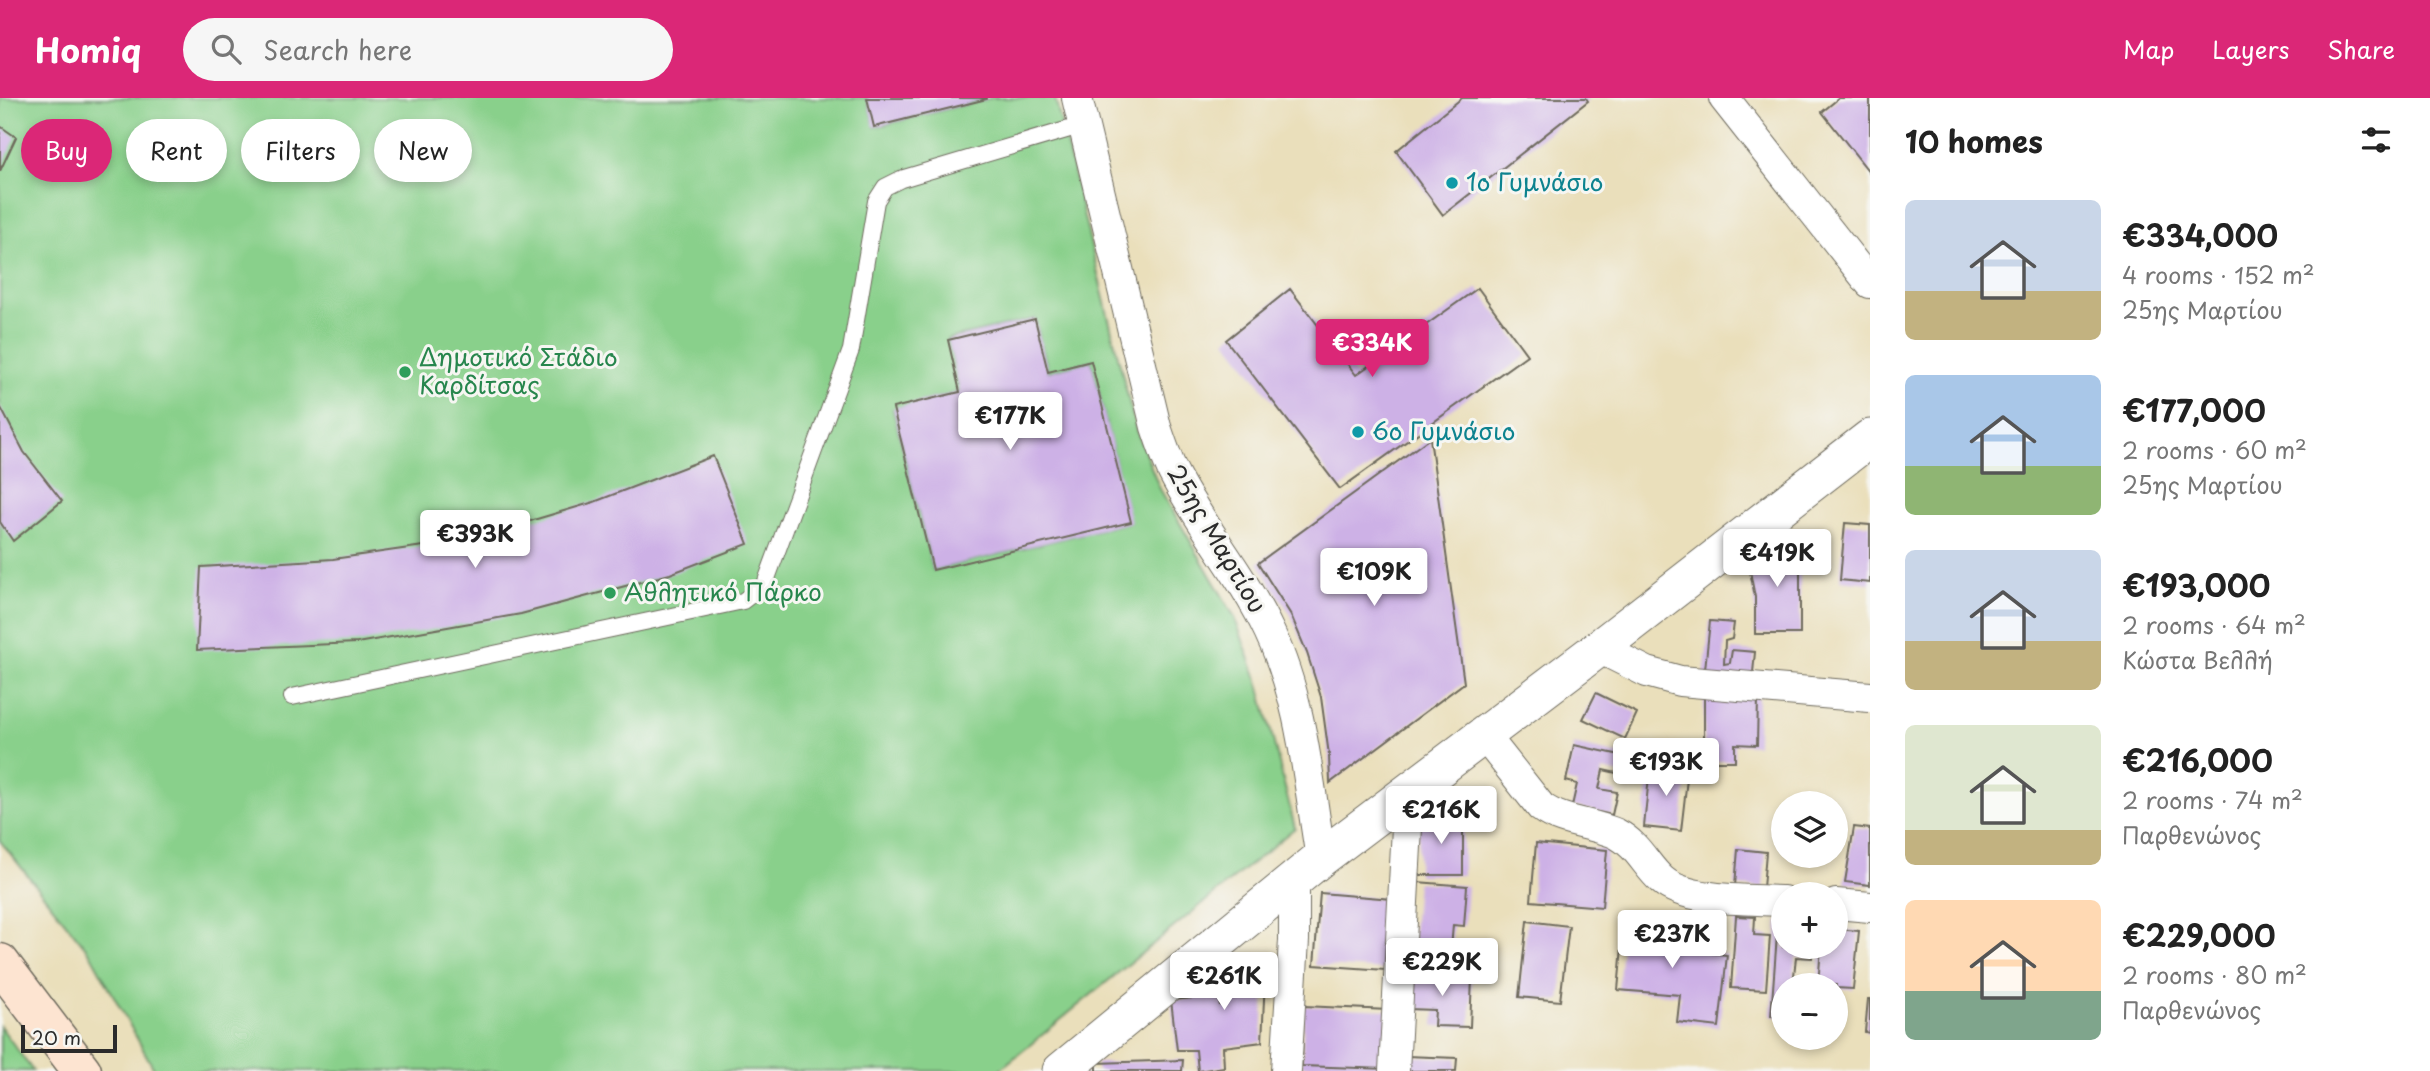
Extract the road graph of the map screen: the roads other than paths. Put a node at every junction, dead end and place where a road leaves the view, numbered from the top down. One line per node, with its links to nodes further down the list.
1 (1724, 98): 3 (street)
2 (1080, 112): 6 (lane); 10 (street, 25ης Μαρτίου)
3 (1870, 283)
4 (1870, 438): 5 (street)
5 (1598, 648): 7 (street); 8 (street)
6 (292, 697)
7 (1870, 697)
8 (1483, 735): 9 (street); 11 (street)
9 (1409, 790): 10 (street); 18 (street)
10 (1307, 869): 16 (street); 17 (street, 25ης Μαρτίου)
11 (1771, 900)
12 (1848, 905): 13 (street)
13 (1870, 907)
14 (0, 963): 15 (main road)
15 (82, 1071)
16 (1061, 1071)
17 (1286, 1071)
18 (1394, 1071)

